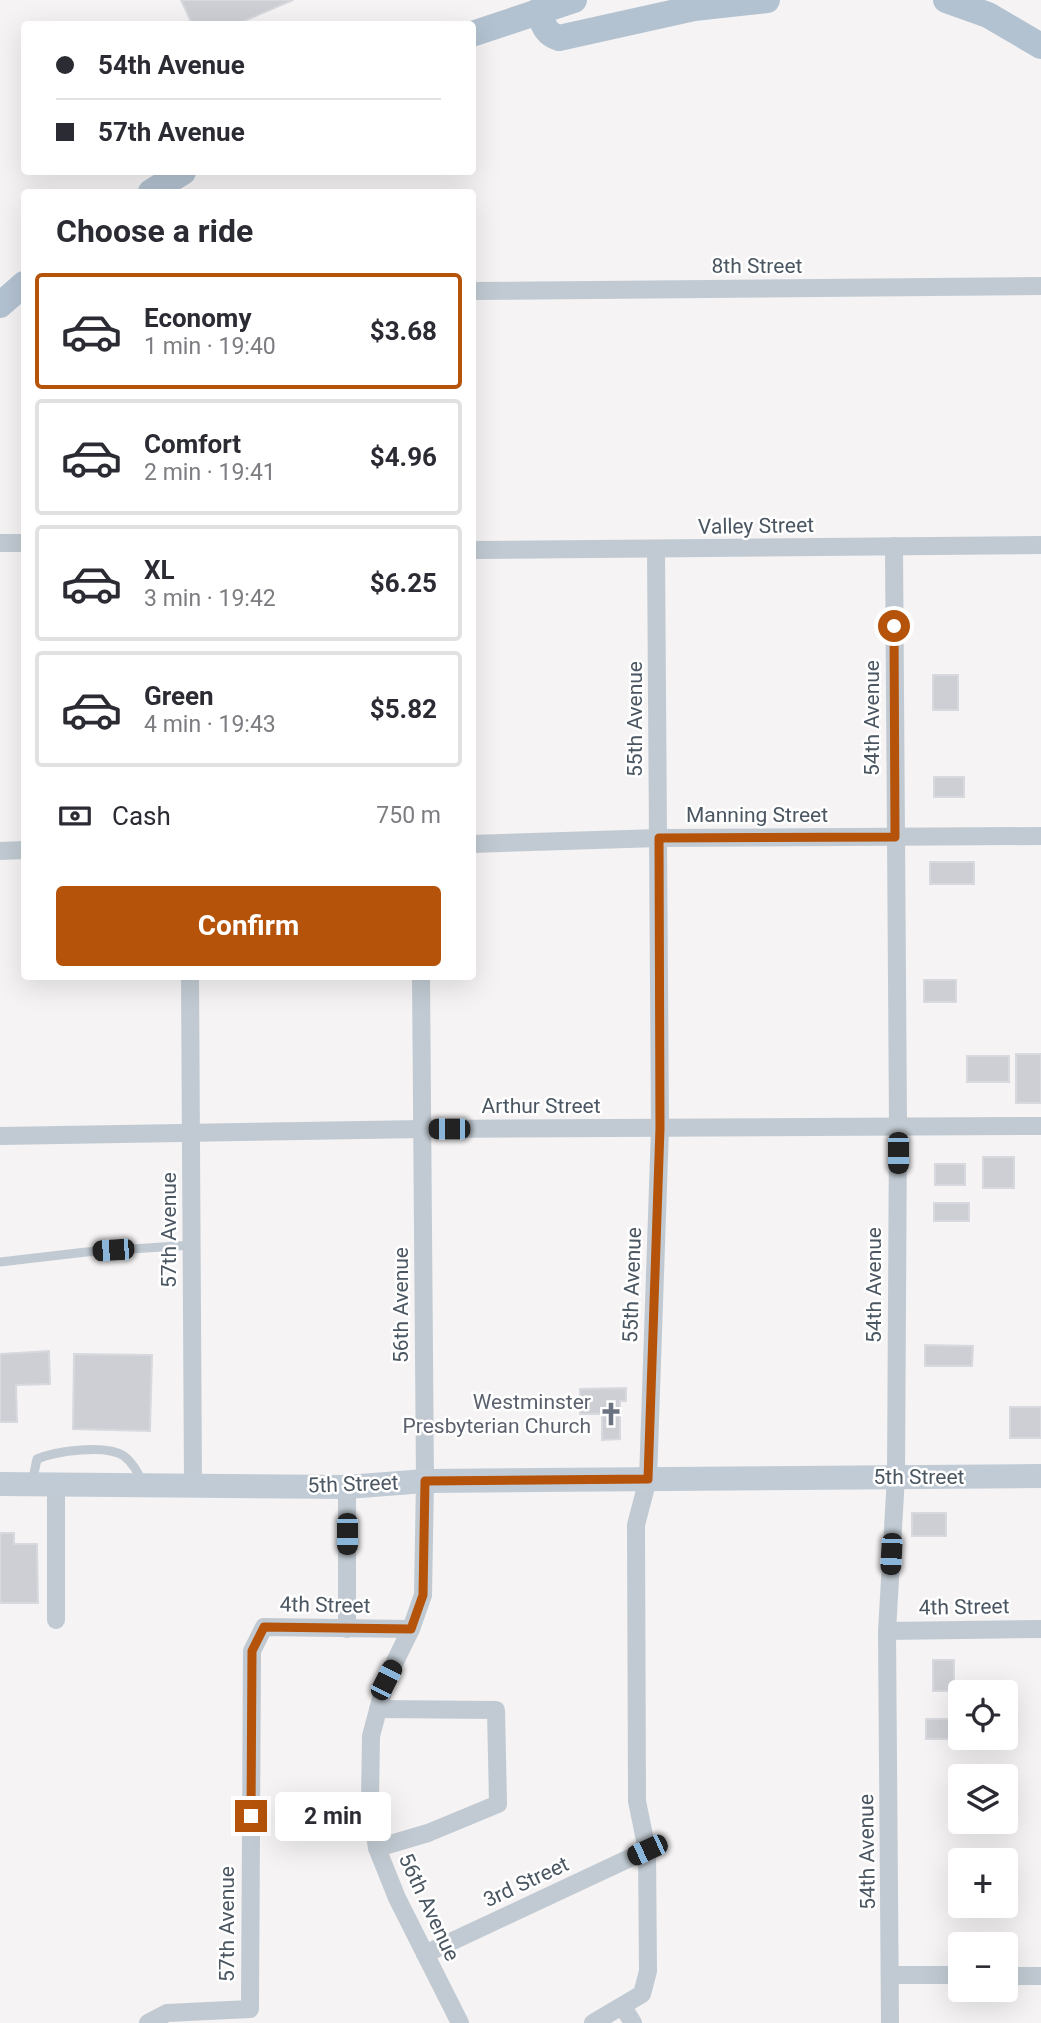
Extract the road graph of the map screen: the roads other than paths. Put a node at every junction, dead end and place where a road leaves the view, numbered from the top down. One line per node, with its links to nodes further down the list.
1 (767, 0): 4 (main road)
2 (946, 0): 6 (main road)
3 (575, 1): 4 (main road)
4 (538, 10): 5 (main road)
5 (476, 32)
6 (1041, 46)
7 (178, 175): 8 (main road)
8 (156, 189)
9 (1041, 286): 11 (street, 8th Street)
10 (21, 287): 12 (main road)
11 (476, 291)
12 (0, 305)
13 (0, 543): 14 (street)
14 (21, 543)
15 (1041, 545): 16 (street, Valley Street)
16 (894, 547): 18 (street, Valley Street); 20 (street, 54th Avenue)
17 (476, 550): 18 (street, Valley Street)
18 (656, 550): 21 (street, 55th Avenue)
19 (1041, 836): 20 (street, Manning Street)
20 (895, 837): 21 (street, Manning Street); 27 (street, 54th Avenue)
21 (659, 838): 22 (street, Manning Street); 29 (street, 55th Avenue)
22 (476, 844)
23 (21, 850): 24 (street)
24 (0, 851)
25 (190, 980): 31 (street, 57th Avenue)
26 (421, 980): 30 (street, 56th Avenue)
27 (898, 1126): 28 (street, Arthur Street); 29 (street, Arthur Street); 36 (street, 54th Avenue)
28 (1041, 1126)
29 (660, 1128): 30 (street, Arthur Street); 37 (street, 55th Avenue)
30 (423, 1129): 31 (street, Arthur Street); 38 (street, 56th Avenue)
31 (191, 1132): 32 (street, Arthur Street); 33 (street, 57th Avenue)
32 (0, 1136)
33 (192, 1245): 34 (lane); 41 (street, 57th Avenue)
34 (0, 1262)
35 (1041, 1476): 36 (street, 5th Street)
36 (896, 1477): 37 (street, 5th Street); 48 (street, 54th Avenue)
37 (648, 1479): 38 (street, 5th Street); 52 (street, 55th Avenue)
38 (425, 1481): 43 (street, 5th Street); 46 (street, 56th Avenue)
39 (0, 1484): 42 (street, 5th Street)
40 (143, 1484): 41 (street, 5th Street); 42 (street, 5th Street); 42 (lane)
41 (192, 1484): 43 (street, 5th Street)
42 (44, 1485): 44 (street)
43 (347, 1487): 45 (street)
44 (56, 1620)
45 (347, 1629): 46 (street, 4th Street); 49 (street, 4th Street)
46 (411, 1629): 50 (street, 56th Avenue)
47 (1041, 1629): 48 (street, 4th Street)
48 (887, 1632): 54 (street, 54th Avenue)
49 (252, 1651): 60 (street, 57th Avenue)
50 (378, 1709): 51 (street, 56th Avenue); 51 (street)
51 (377, 1848): 53 (street, 56th Avenue)
52 (647, 1850): 53 (street, 3rd Street); 58 (street, 55th Avenue)
53 (425, 1954): 59 (street, 56th Avenue)
54 (891, 1975): 55 (street); 63 (street, 54th Avenue)
55 (948, 1975)
56 (1018, 1976): 57 (street)
57 (1041, 1976)
58 (623, 2007): 61 (street); 62 (street)
59 (453, 2021)
60 (148, 2023)
61 (593, 2023)
62 (633, 2023)
63 (890, 2023)

